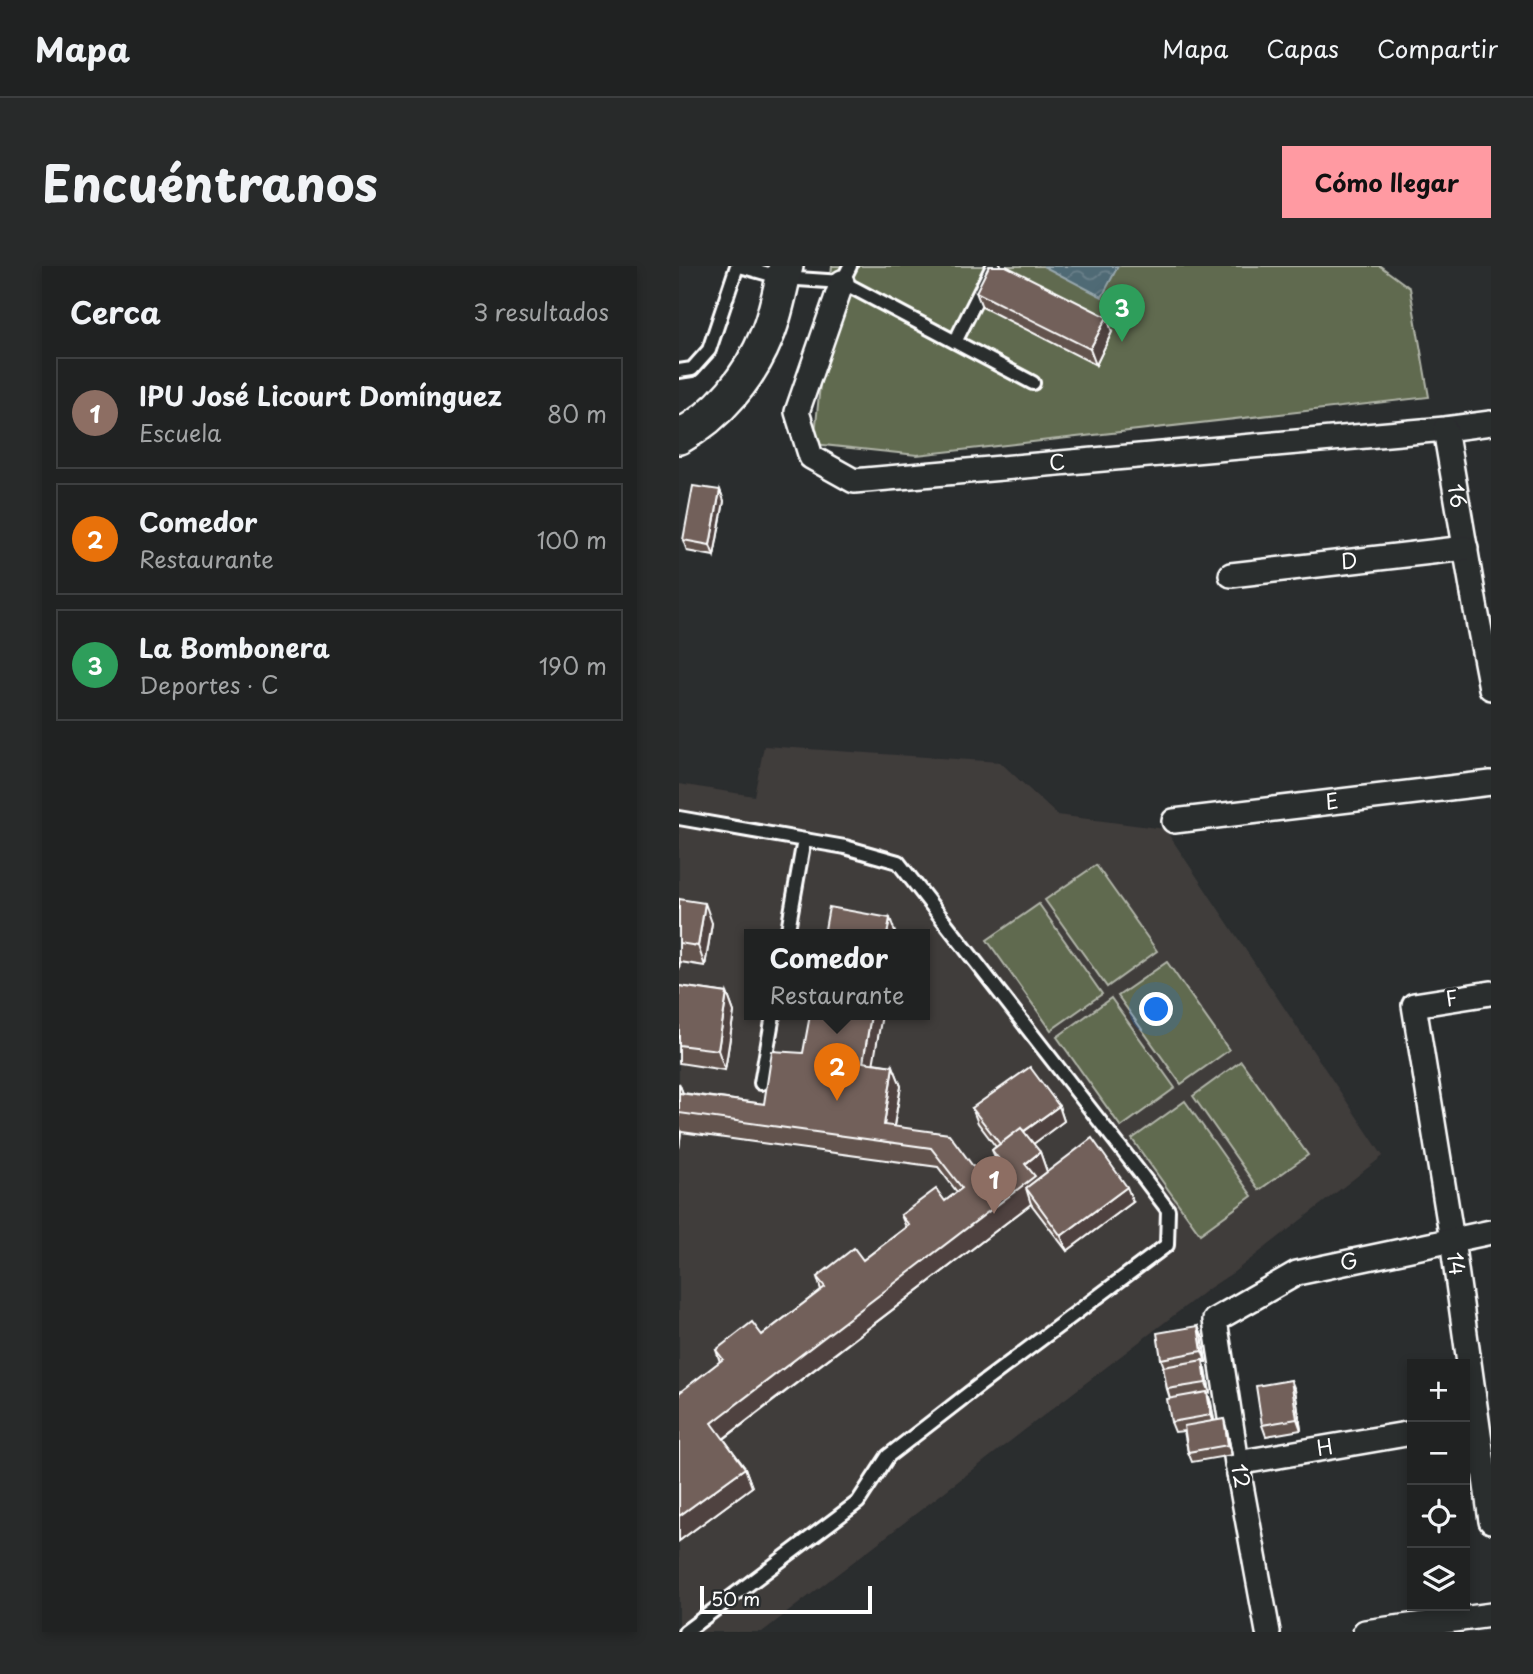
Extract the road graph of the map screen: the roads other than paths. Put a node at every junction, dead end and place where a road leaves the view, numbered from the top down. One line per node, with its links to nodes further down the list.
1 (738, 266): 3 (lane); 6 (lane)
2 (993, 266): 5 (lane)
3 (784, 272): 4 (lane); 10 (main road)
4 (846, 274): 5 (lane); 9 (street, C)
5 (955, 342): 7 (lane)
6 (679, 371)
7 (1033, 383)
8 (1491, 423): 9 (street, C)
9 (1445, 429): 11 (street, 16)
10 (679, 438)
11 (1466, 548): 12 (street, D); 13 (street, 16)
12 (1231, 575)
13 (1483, 604): 14 (street, 16)
14 (1491, 688)
15 (1491, 783): 17 (street, E)
16 (679, 818): 18 (lane)
17 (1174, 821)
18 (804, 840): 19 (lane); 32 (lane)
19 (788, 929)
20 (1491, 993): 21 (street, F)
21 (1414, 1005): 25 (street, 14)
22 (772, 1020): 23 (lane)
23 (761, 1083)
24 (1491, 1232): 25 (street, G)
25 (1452, 1240): 26 (street, G); 27 (street, 14)
26 (1215, 1320): 29 (street, 12)
27 (1471, 1423): 30 (street, 14)
28 (1407, 1434): 29 (street, H)
29 (1237, 1463): 33 (street, 12)
30 (1491, 1521)
31 (1491, 1615): 34 (street)
32 (685, 1632)
33 (1268, 1632)
34 (1366, 1632)

